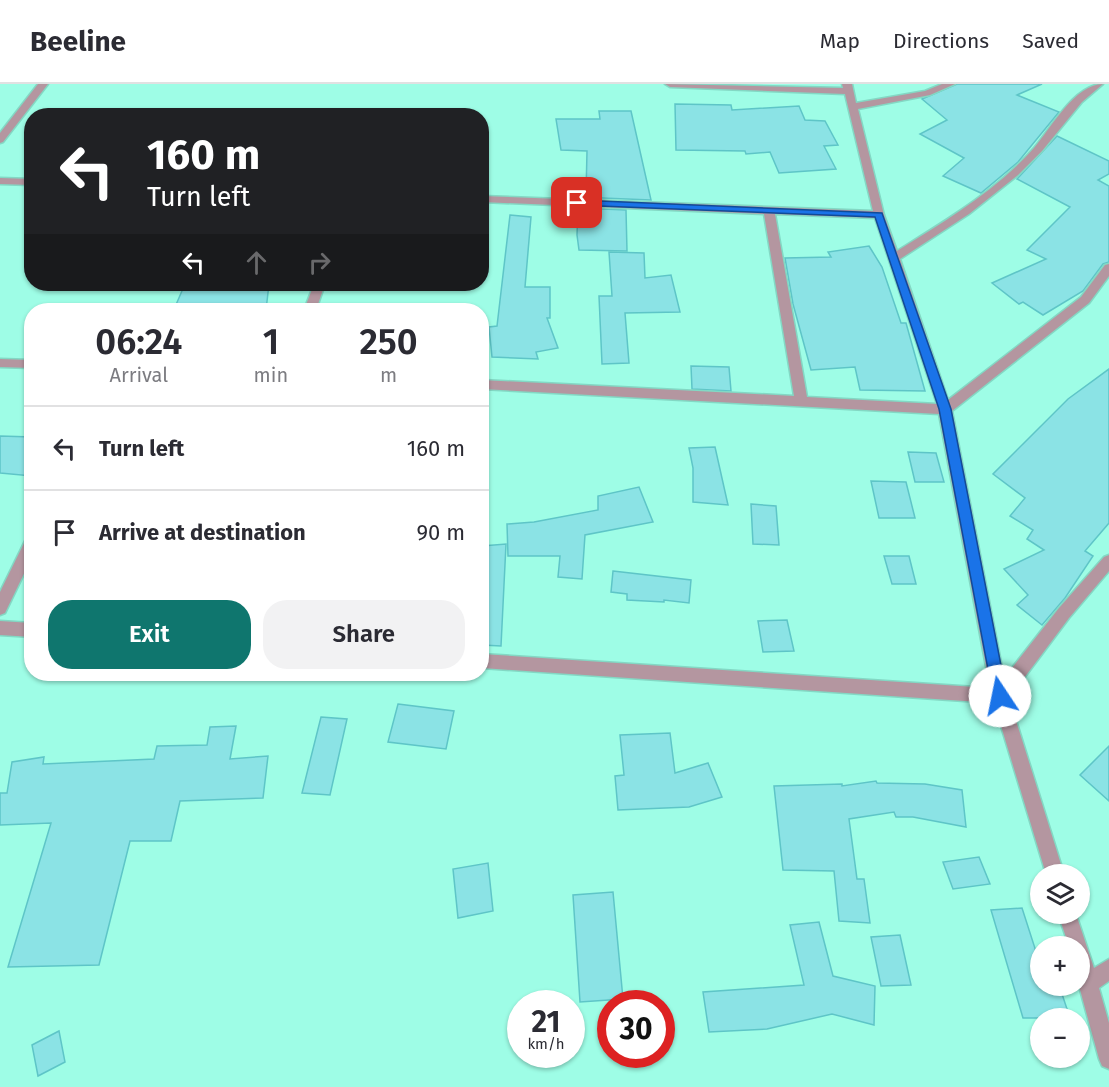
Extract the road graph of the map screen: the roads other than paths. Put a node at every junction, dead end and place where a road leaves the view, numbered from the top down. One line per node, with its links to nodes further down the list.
1 (43, 84): 7 (street)
2 (670, 84): 5 (street)
3 (950, 84): 6 (street)
4 (1098, 84): 15 (street)
5 (848, 88): 6 (street)
6 (852, 107): 14 (street)
7 (25, 108)
8 (24, 109): 9 (street)
9 (0, 140)
10 (0, 181): 11 (street)
11 (24, 182)
12 (489, 199): 13 (street)
13 (769, 210): 14 (street); 20 (street)
14 (879, 215): 15 (street)
15 (894, 258): 21 (street)
16 (1109, 268): 21 (street)
17 (0, 363): 18 (street)
18 (24, 364)
19 (489, 385): 20 (street)
20 (801, 400): 21 (street)
21 (945, 409): 28 (street)
22 (24, 558): 24 (street)
23 (1109, 561): 28 (street)
24 (0, 608)
25 (0, 628): 26 (street)
26 (24, 630)
27 (489, 661): 28 (street)
28 (1000, 696): 29 (street)
29 (1052, 864)
30 (1109, 969): 31 (street)
31 (1090, 982)
32 (1090, 987): 33 (street)
33 (1109, 1059)

